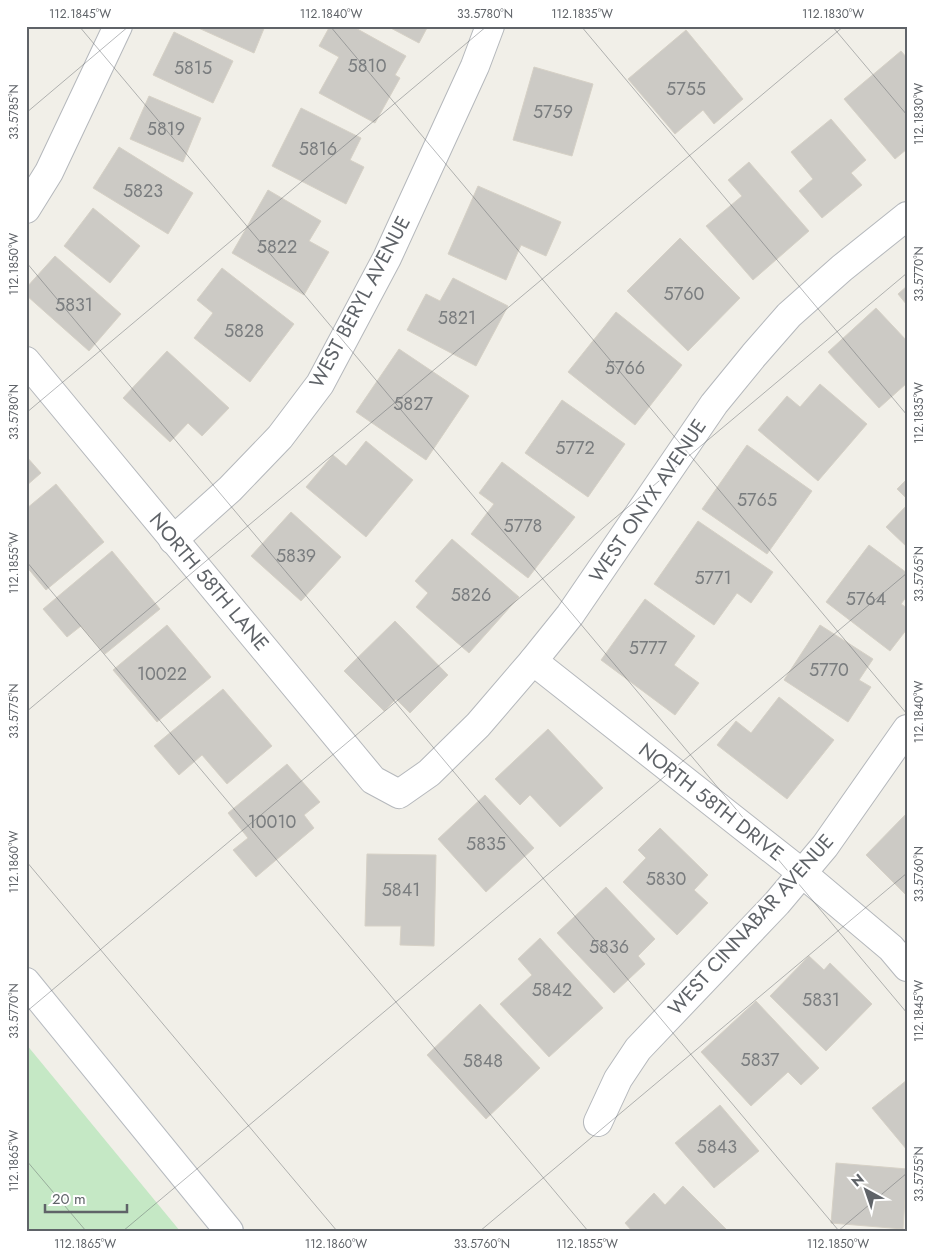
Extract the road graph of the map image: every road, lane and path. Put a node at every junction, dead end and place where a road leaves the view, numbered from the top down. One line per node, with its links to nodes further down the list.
1 (118, 26): 3 (street)
2 (490, 26): 6 (street, WEST BERYL AVENUE)
3 (26, 209)
4 (907, 216): 7 (street, WEST ONYX AVENUE)
5 (26, 361): 6 (street, NORTH 58TH LANE)
6 (173, 540): 9 (street, NORTH 58TH LANE)
7 (533, 662): 9 (street, WEST ONYX AVENUE); 10 (street, NORTH 58TH DRIVE)
8 (907, 730): 10 (street, WEST CINNABAR AVENUE)
9 (399, 794)
10 (802, 873): 11 (street, NORTH 58TH DRIVE); 13 (street, WEST CINNABAR AVENUE)
11 (907, 967)
12 (26, 982): 14 (street)
13 (598, 1122)
14 (229, 1231)

